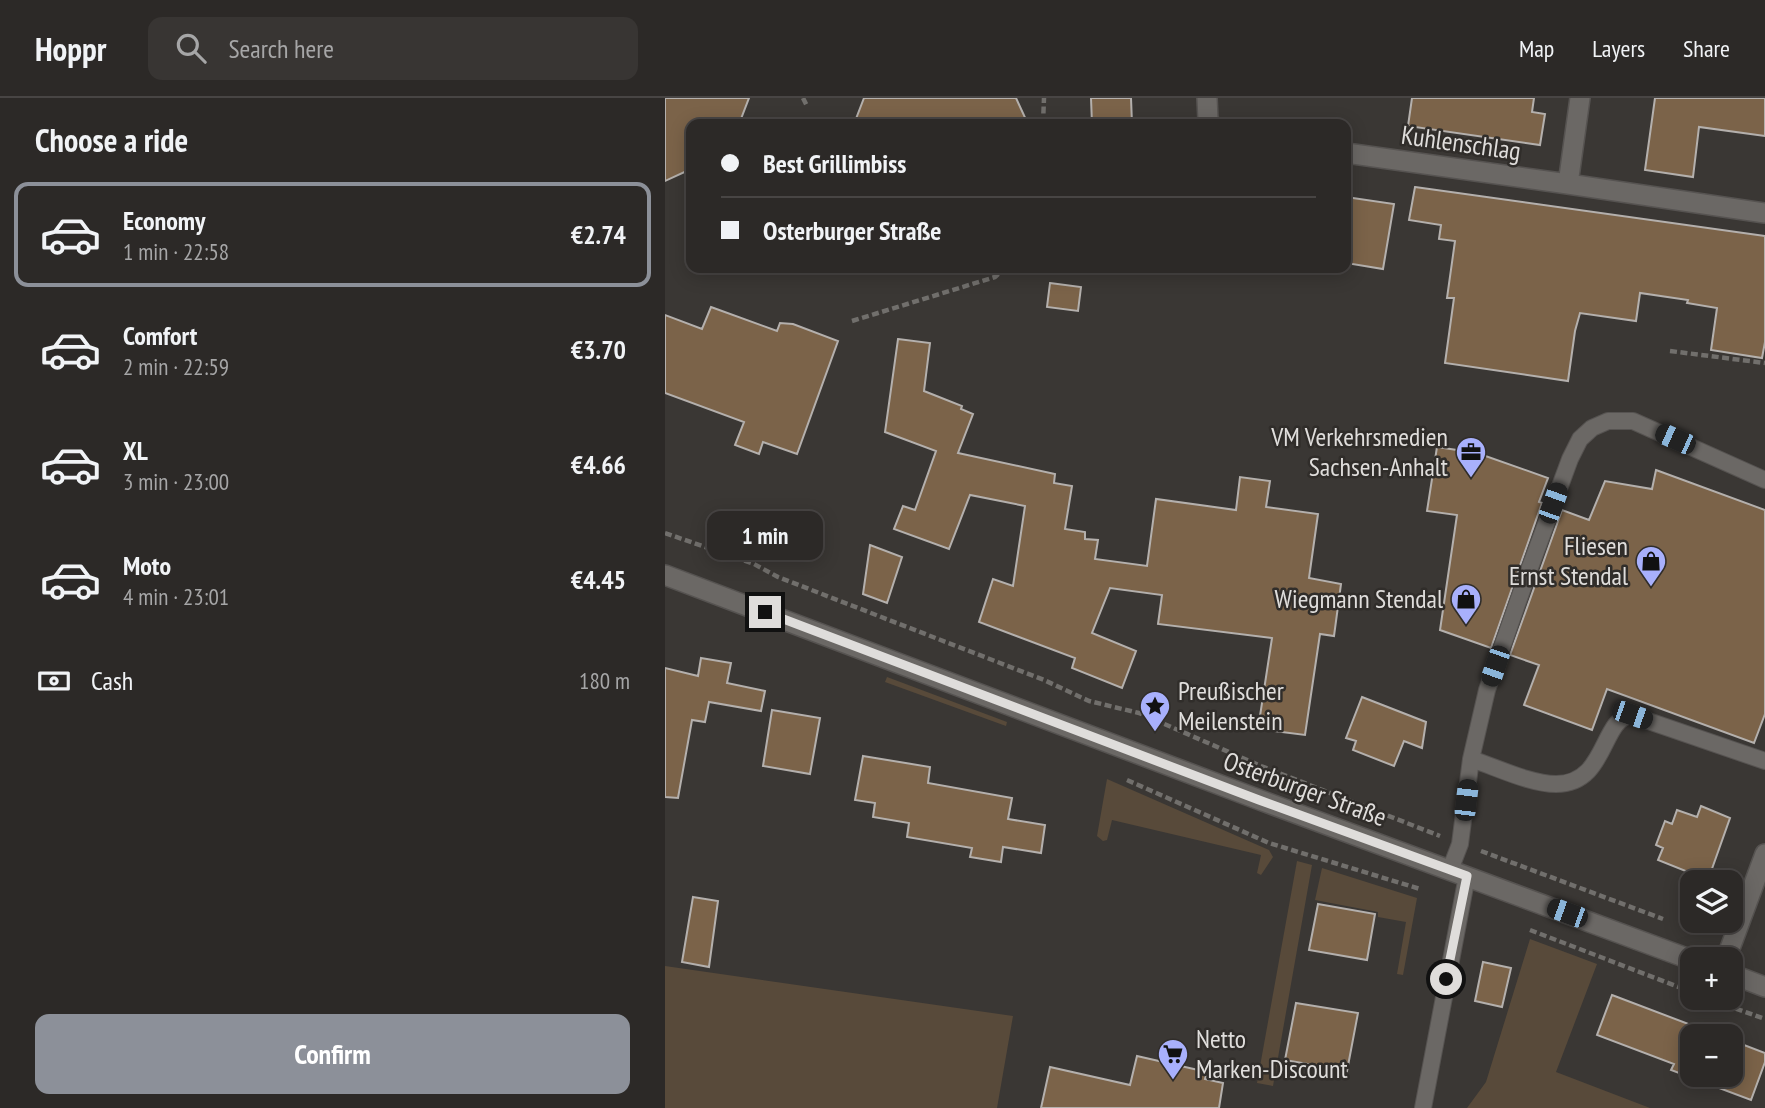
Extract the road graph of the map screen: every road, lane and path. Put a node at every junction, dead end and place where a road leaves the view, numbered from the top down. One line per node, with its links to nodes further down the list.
1 (803, 98): 5 (path)
2 (1044, 98): 6 (path)
3 (1207, 98): 7 (street)
4 (1580, 98): 9 (street)
5 (807, 106)
6 (1043, 119)
7 (1208, 119)
8 (1351, 154): 9 (street, Kuhlenschlag)
9 (1568, 184): 10 (street, Kuhlenschlag)
10 (1765, 213)
11 (999, 273): 12 (path)
12 (852, 321)
13 (1670, 351): 14 (path)
14 (1765, 363)
15 (1765, 480): 18 (lane)
16 (665, 533): 20 (path)
17 (665, 575): 22 (street, Osterburger Straße)
18 (1471, 759): 19 (lane); 20 (lane)
19 (1765, 761)
20 (1460, 844): 22 (lane); 23 (path)
21 (1765, 854): 24 (street)
22 (1459, 873): 25 (street, Osterburger Straße); 30 (lane)
23 (1668, 921)
24 (1730, 947)
25 (1680, 956)
26 (1743, 979): 27 (street)
27 (1765, 987)
28 (1740, 1010): 29 (path)
29 (1765, 1019)
30 (1423, 1108)

